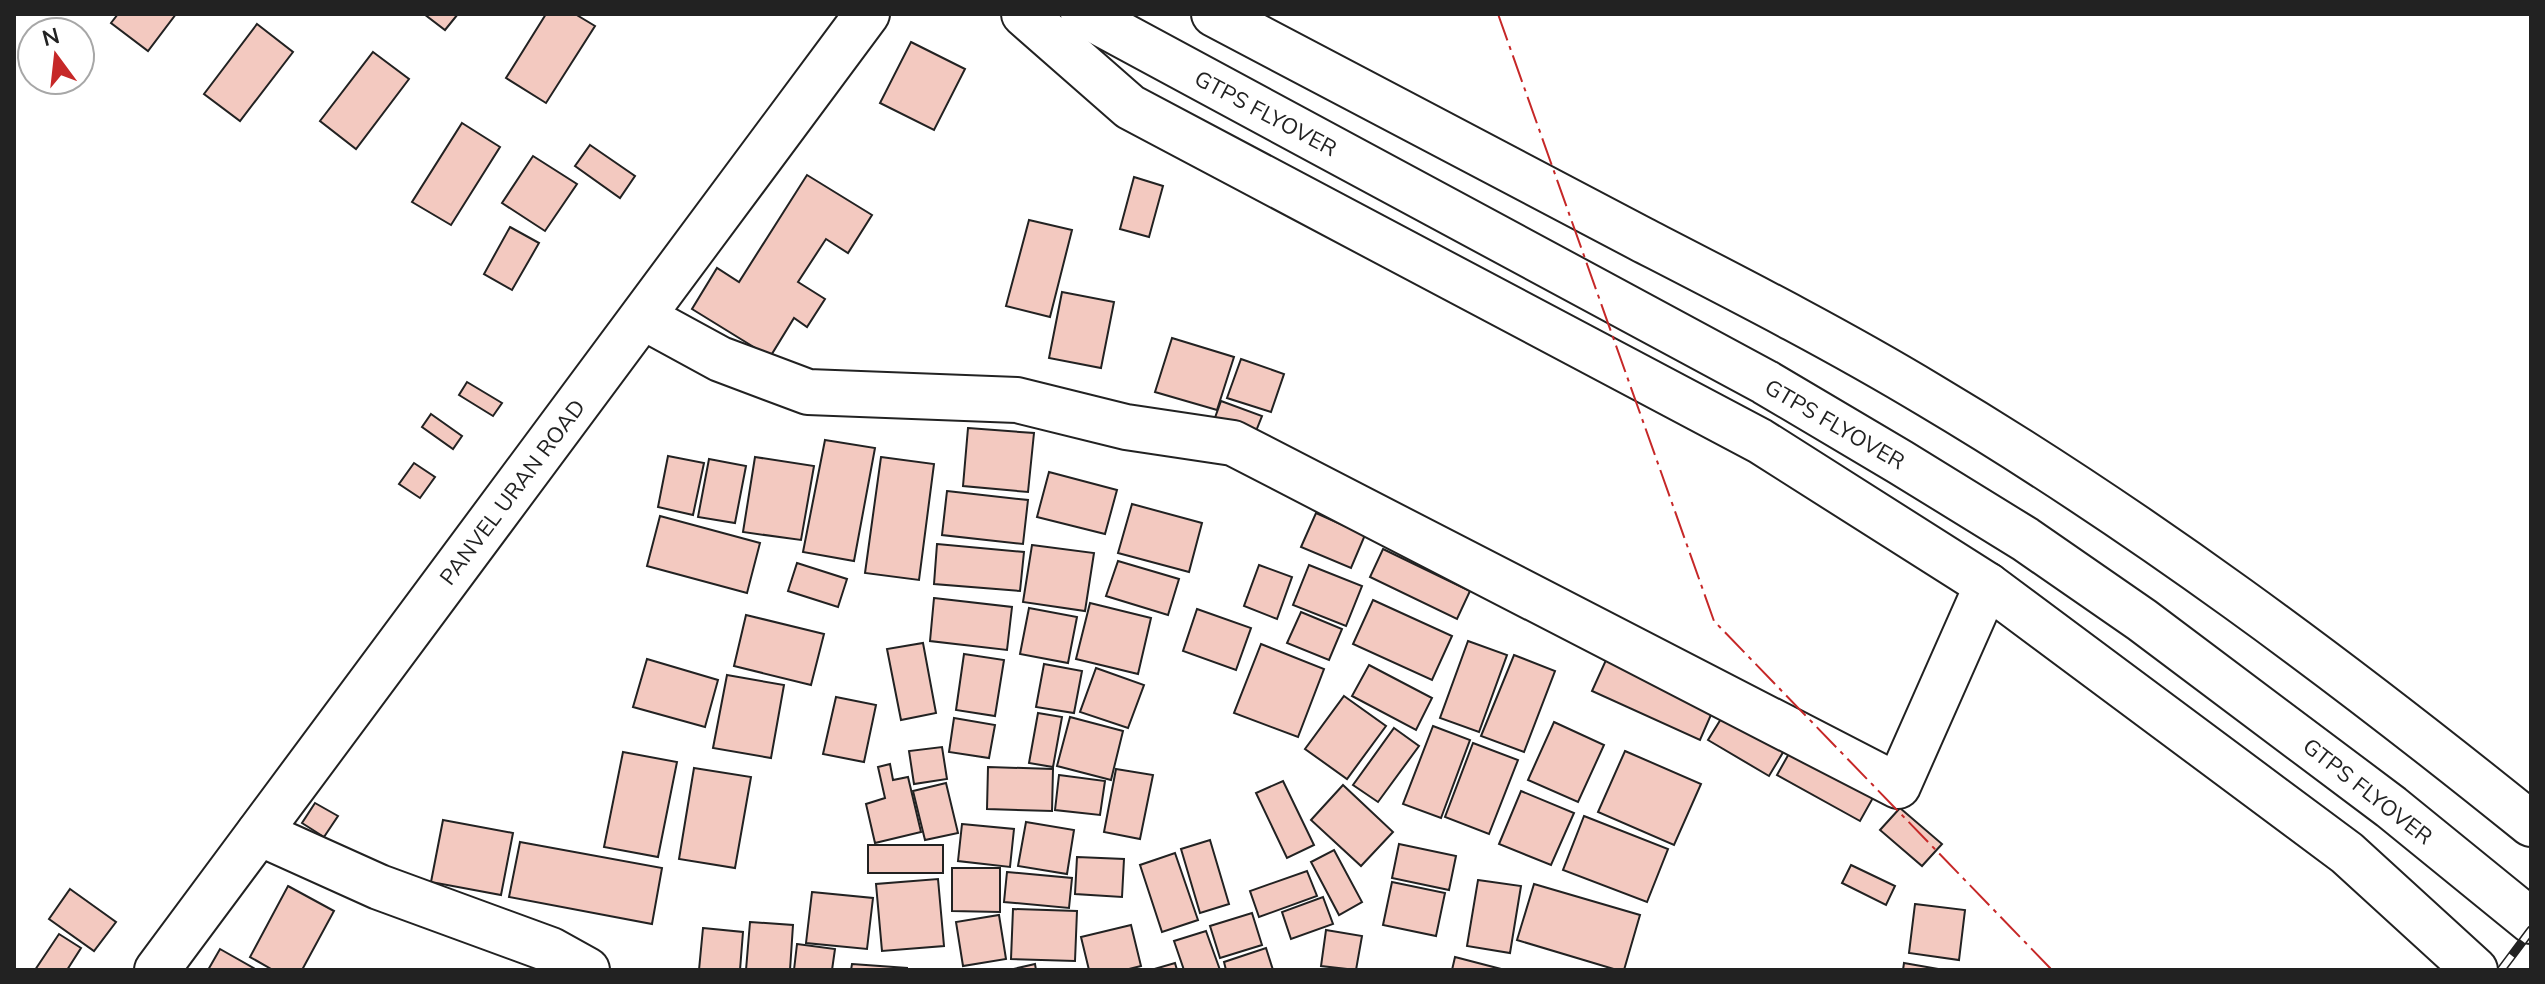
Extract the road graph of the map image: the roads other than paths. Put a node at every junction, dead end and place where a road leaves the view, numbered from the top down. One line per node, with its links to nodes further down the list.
1 (867, 14): 5 (main road, PANVEL URAN ROAD)
2 (1024, 14): 6 (main road)
3 (1083, 14): 9 (main road, GTPS FLYOVER)
4 (1214, 14): 7 (main road)
5 (643, 317): 6 (main road); 8 (main road, PANVEL URAN ROAD)
6 (1987, 585): 12 (main road)
7 (2531, 824)
8 (259, 833): 10 (main road, PANVEL URAN ROAD); 11 (main road)
9 (2531, 921)
10 (157, 970)
11 (587, 970)
12 (2475, 970)

